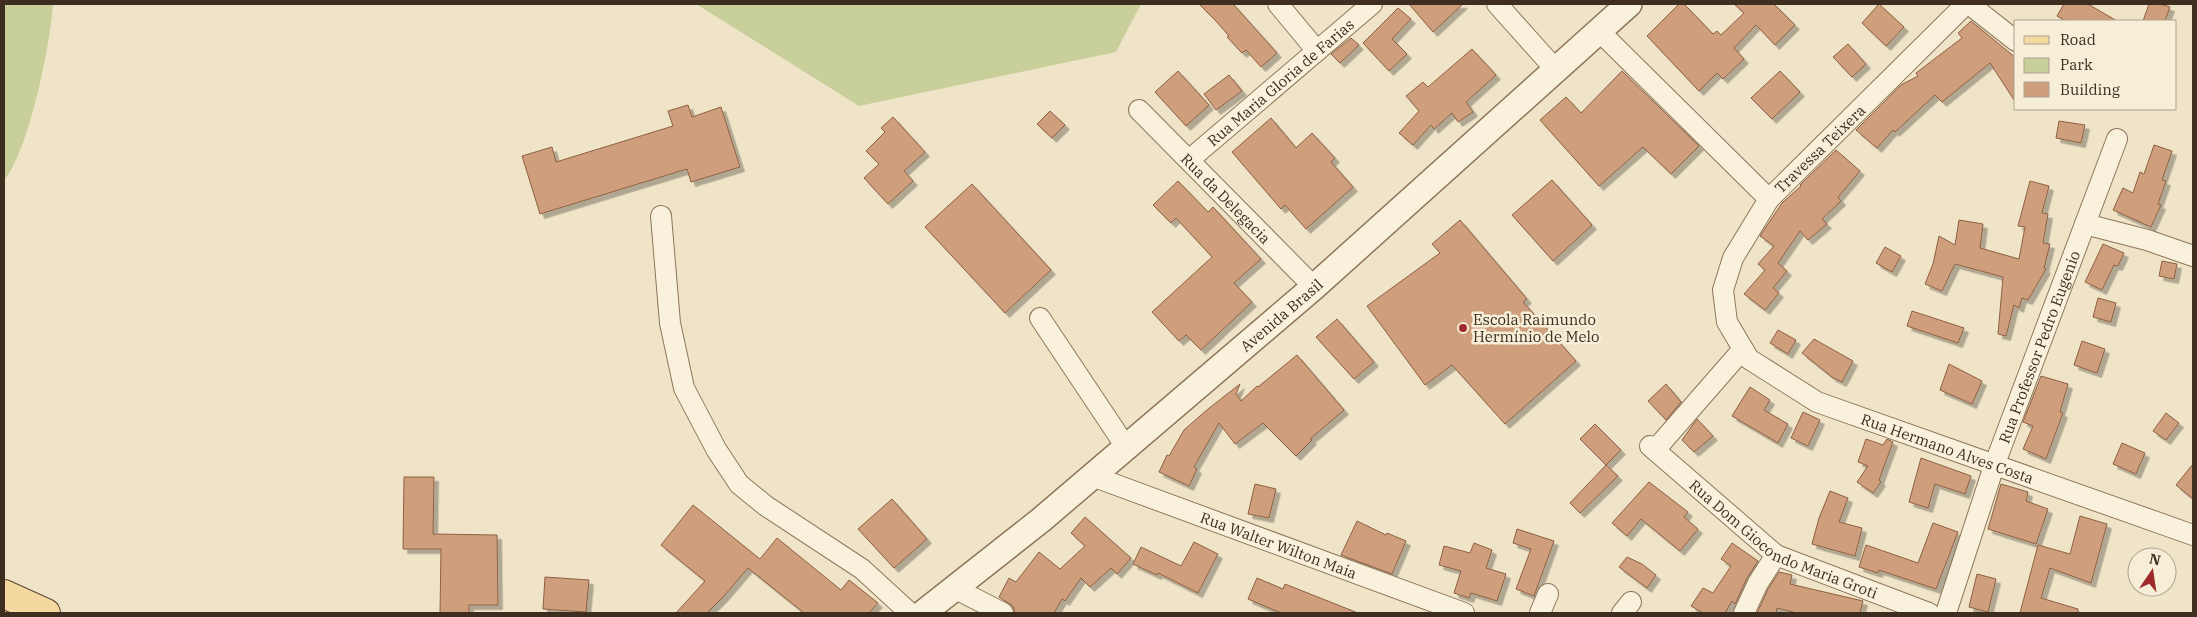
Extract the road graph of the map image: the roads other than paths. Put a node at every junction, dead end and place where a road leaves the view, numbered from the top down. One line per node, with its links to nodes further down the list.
1 (1278, 4): 8 (street)
2 (1372, 4): 8 (street, Rua Maria Gloria de Farias)
3 (1497, 4): 9 (street)
4 (1629, 4): 6 (street, Avenida Brasil)
5 (1967, 4): 7 (street); 13 (street, Travessa Teixera)
6 (1599, 31): 9 (street, Avenida Brasil); 13 (street)
7 (2014, 39)
8 (1317, 51): 12 (street, Rua Maria Gloria de Farias)
9 (1556, 70): 17 (street, Avenida Brasil)
10 (1139, 110): 12 (street, Rua da Delegacia)
11 (2117, 139): 15 (street, Rua Professor Pedro Eugenio)
12 (1189, 160): 17 (street, Rua da Delegacia)
13 (1769, 200): 19 (street, Travessa Teixera)
14 (661, 216): 30 (street)
15 (2085, 224): 16 (street); 22 (street, Rua Professor Pedro Eugenio)
16 (2193, 256)
17 (1314, 286): 21 (street, Avenida Brasil)
18 (1040, 318): 21 (street)
19 (1727, 322): 20 (street, Rua Hermano Alves Costa)
20 (1743, 349): 22 (street, Rua Hermano Alves Costa); 25 (street, Rua Dom Giocondo Maria Groti)
21 (1126, 447): 23 (street, Avenida Brasil)
22 (1994, 466): 24 (street, Rua Hermano Alves Costa); 37 (street, Rua Professor Pedro Eugenio)
23 (1092, 476): 26 (street, Avenida Brasil); 33 (street, Rua Walter Wilton Maia)
24 (2193, 535)
25 (1776, 555): 35 (street); 36 (street, Rua Dom Giocondo Maria Groti)
26 (954, 588): 31 (street, Avenida Brasil); 32 (street)
27 (4, 594): 29 (main road)
28 (1548, 594): 34 (street)
29 (46, 613)
30 (910, 613)
31 (923, 613)
32 (1003, 613)
33 (1464, 613)
34 (1540, 613)
35 (1744, 613)
36 (1929, 613)
37 (1946, 613)

